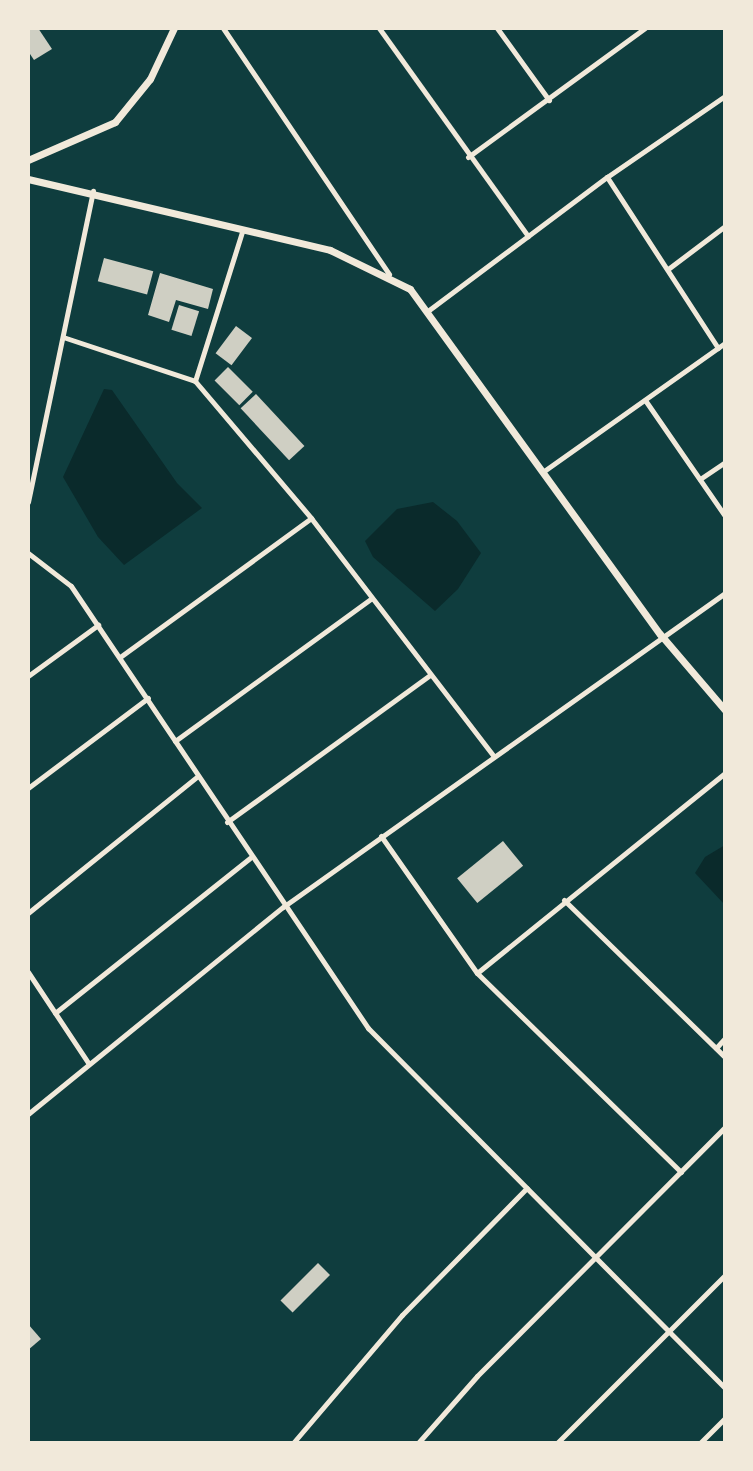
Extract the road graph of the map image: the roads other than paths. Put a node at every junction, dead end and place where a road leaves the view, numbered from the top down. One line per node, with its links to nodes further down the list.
1 (174, 28): 9 (main road)
2 (223, 28): 17 (street)
3 (379, 28): 8 (street)
4 (497, 28): 7 (street)
5 (645, 28): 7 (street)
6 (725, 96): 10 (street)
7 (549, 100): 8 (street)
8 (468, 157): 15 (street)
9 (28, 160)
10 (607, 177): 15 (street); 16 (street)
11 (28, 179): 12 (main road)
12 (93, 191): 14 (main road); 19 (street)
13 (725, 226): 16 (street)
14 (243, 228): 17 (main road); 22 (street)
15 (528, 236): 18 (street)
16 (668, 269): 21 (street)
17 (389, 274): 18 (main road)
18 (429, 310): 25 (main road)
19 (63, 337): 22 (street); 27 (street)
20 (725, 343): 21 (street)
21 (718, 348): 23 (street)
22 (195, 381): 29 (street)
23 (645, 400): 25 (street); 26 (street)
24 (725, 462): 26 (street)
25 (544, 471): 34 (main road)
26 (700, 479): 28 (street)
27 (28, 502)
28 (725, 516)
29 (311, 518): 32 (street); 35 (street)
30 (28, 553): 33 (street)
31 (725, 593): 34 (street)
32 (372, 598): 36 (street); 40 (street)
33 (98, 625): 35 (street); 37 (street)
34 (660, 634): 39 (main road); 41 (street)
35 (120, 657): 38 (street)
36 (431, 675): 41 (street); 45 (street)
37 (28, 676)
38 (148, 698): 40 (street); 44 (street)
39 (725, 710)
40 (175, 741): 43 (street)
41 (493, 755): 46 (street)
42 (725, 773): 48 (street)
43 (198, 776): 45 (street); 50 (street)
44 (28, 788)
45 (227, 822): 47 (street)
46 (381, 836): 49 (street); 52 (street)
47 (250, 858): 49 (street); 53 (street)
48 (564, 900): 52 (street); 55 (street)
49 (283, 907): 57 (street); 61 (street)
50 (28, 913)
51 (28, 972): 53 (street)
52 (477, 973): 60 (street)
53 (55, 1013): 57 (street)
54 (725, 1038): 55 (street)
55 (716, 1048): 56 (street)
56 (725, 1057)
57 (89, 1064): 58 (street)
58 (28, 1114)
59 (725, 1127): 60 (street)
60 (681, 1172): 62 (street)
61 (527, 1188): 62 (street); 67 (street)
62 (596, 1258): 64 (street); 68 (street)
63 (725, 1275): 64 (street)
64 (670, 1328): 65 (street); 69 (street)
65 (725, 1388)
66 (725, 1418): 70 (street)
67 (293, 1443)
68 (418, 1443)
69 (557, 1443)
70 (700, 1443)

